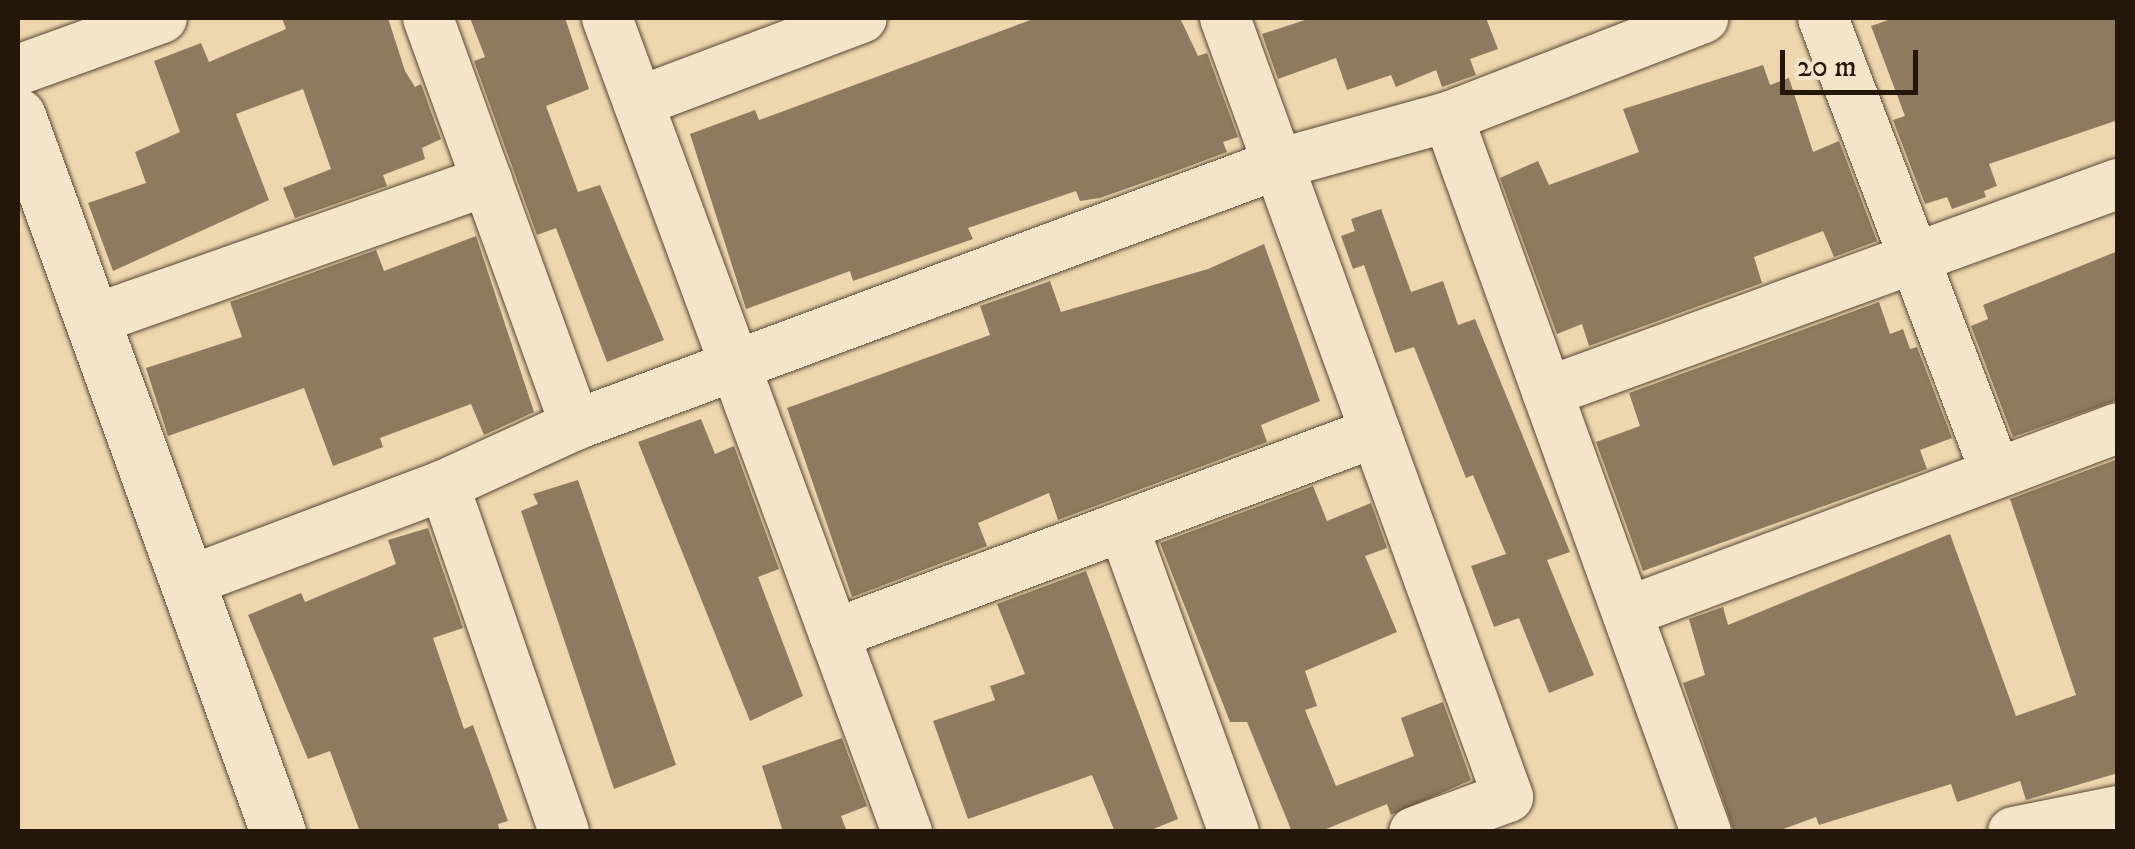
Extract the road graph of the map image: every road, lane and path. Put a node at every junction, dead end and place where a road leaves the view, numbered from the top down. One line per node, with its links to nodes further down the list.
1 (162, 18): 8 (street)
2 (428, 18): 13 (street)
3 (608, 18): 9 (street)
4 (862, 18): 9 (street)
5 (1226, 18): 12 (street)
6 (1703, 18): 10 (street)
7 (1823, 18): 15 (street)
8 (18, 70)
9 (638, 102): 17 (street)
10 (1448, 117): 12 (street); 18 (street)
11 (21, 134): 16 (street)
12 (1278, 164): 17 (street); 21 (street)
13 (487, 180): 16 (street); 19 (street)
14 (2118, 184): 15 (street)
15 (1910, 260): 18 (street); 22 (street)
16 (92, 320): 25 (street)
17 (735, 366): 19 (street); 27 (street)
18 (1548, 392): 26 (street)
19 (575, 425): 23 (street)
20 (2118, 428): 22 (street)
21 (1376, 432): 24 (street); 33 (street)
22 (1996, 474): 26 (street)
23 (444, 486): 25 (street); 30 (street)
24 (1122, 526): 27 (street); 32 (street)
25 (189, 580): 29 (street)
26 (1627, 612): 34 (street)
27 (834, 634): 31 (street)
28 (2118, 811): 35 (street)
29 (278, 832)
30 (564, 832)
31 (907, 832)
32 (1234, 832)
33 (1414, 832)
34 (1706, 832)
35 (2014, 832)

